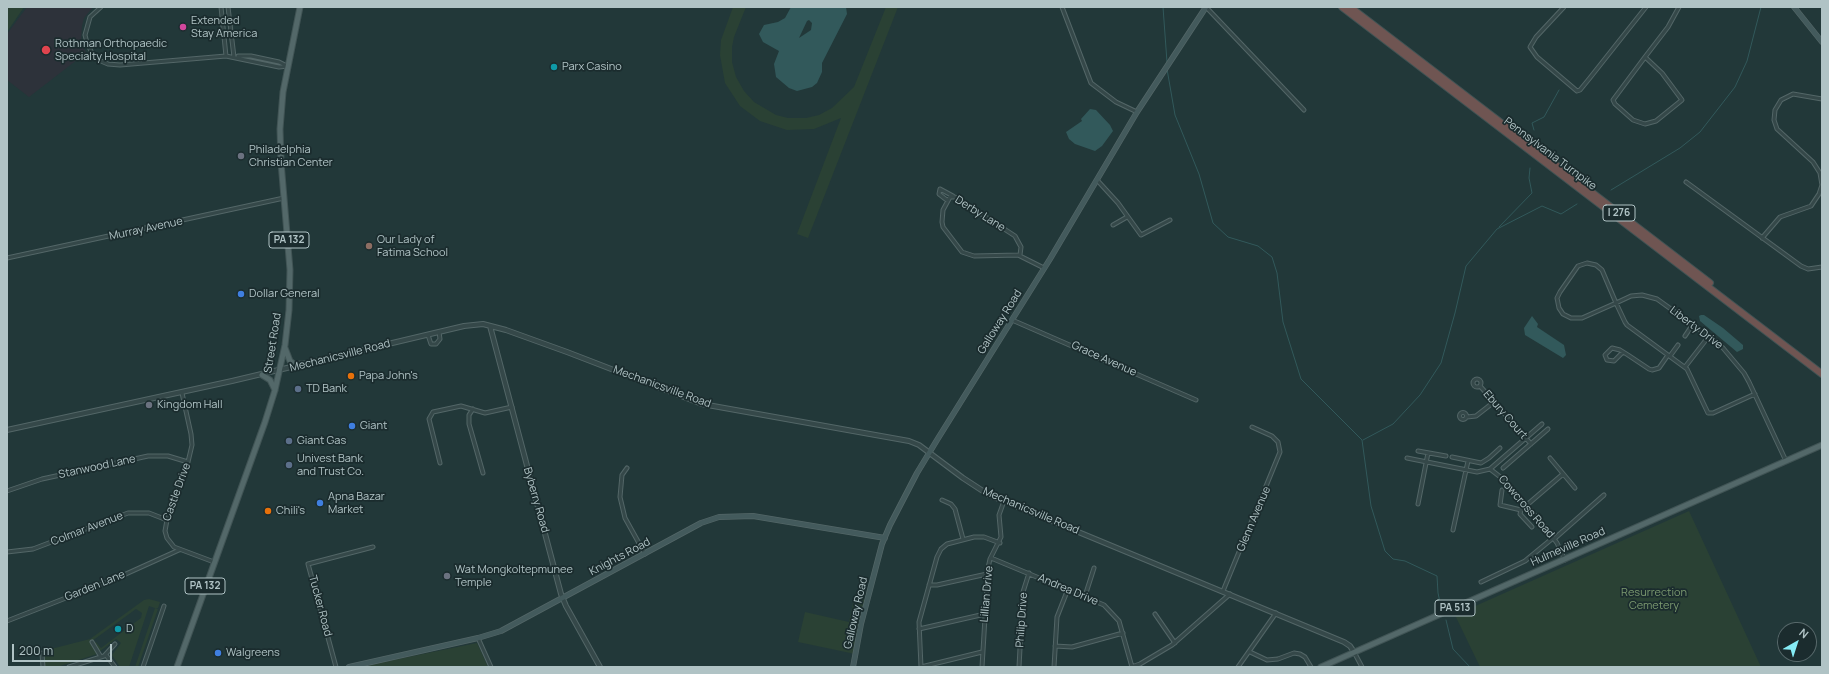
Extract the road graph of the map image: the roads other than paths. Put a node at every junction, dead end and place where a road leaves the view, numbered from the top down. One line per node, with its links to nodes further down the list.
1 (101, 7): 14 (street)
2 (221, 7): 14 (street)
3 (228, 7): 15 (street)
4 (300, 7): 17 (main road, Street Road / PA 132)
5 (1062, 7): 20 (street)
6 (1206, 7): 19 (street); 20 (main road, Galloway Road)
7 (1342, 7): 50 (highway, Pennsylvania Turnpike / I 276)
8 (1350, 7): 48 (highway, Pennsylvania Turnpike / I 276)
9 (1564, 7): 10 (street)
10 (1646, 7)
11 (1679, 7): 16 (street)
12 (1794, 7): 13 (main road)
13 (1822, 42)
14 (226, 56): 15 (street)
15 (234, 57): 17 (street)
16 (1645, 57): 16 (street)
17 (288, 66): 24 (main road, Street Road / PA 132)
18 (1822, 99): 29 (street)
19 (1304, 110)
20 (1137, 112): 21 (main road, Galloway Road)
21 (1097, 180): 26 (street); 33 (main road, Galloway Road)
22 (1686, 182): 29 (street)
23 (953, 196): 25 (street, Derby Lane); 25 (street); 30 (street, Derby Lane)
24 (284, 198): 31 (street, Murray Avenue); 42 (main road, Street Road / PA 132)
25 (948, 201): 30 (street, Derby Lane)
26 (1127, 217): 27 (street); 28 (street)
27 (1170, 220)
28 (1113, 225)
29 (1762, 238): 32 (street)
30 (1020, 255): 33 (street, Derby Lane)
31 (7, 258)
32 (1822, 267)
33 (1044, 268): 35 (main road, Galloway Road)
34 (1616, 302): 34 (street, Liberty Drive); 36 (street, Liberty Drive); 45 (street)
35 (1012, 320): 56 (street, Grace Avenue); 70 (main road, Galloway Road)
36 (1693, 324): 40 (street); 41 (street, Liberty Drive)
37 (490, 326): 38 (street, Mechanicsville Road); 58 (street, Byberry Road); 70 (street, Mechanicsville Road)
38 (439, 332): 39 (street, Mechanicsville Road); 39 (street)
39 (428, 335): 46 (street, Mechanicsville Road)
40 (1685, 336)
41 (1709, 336): 47 (street); 55 (street, Liberty Drive)
42 (285, 345): 46 (main road); 49 (main road, Street Road / PA 132)
43 (1678, 345): 45 (street)
44 (1623, 352): 44 (street); 45 (street)
45 (1669, 356): 47 (street)
46 (307, 364): 49 (street, Mechanicsville Road)
47 (1685, 367): 55 (street)
48 (1822, 369)
49 (280, 370): 51 (street, Mechanicsville Road); 53 (main road, Street Road / PA 132)
50 (1822, 374)
51 (262, 375): 53 (main road); 54 (street, Mechanicsville Road)
52 (1480, 386): 57 (street, Ebury Court)
53 (275, 390): 109 (main road, Street Road / PA 132)
54 (182, 392): 64 (street, Mechanicsville Road); 78 (street, Castle Drive)
55 (1754, 394): 77 (street, Liberty Drive)
56 (1196, 400)
57 (1494, 402): 60 (street); 65 (street, Ebury Court)
58 (512, 407): 59 (street); 119 (street, Byberry Road)
59 (473, 409): 80 (street); 85 (street)
60 (1467, 417)
61 (1542, 424): 65 (street)
62 (1252, 427): 116 (street, Glenn Avenue)
63 (1548, 429): 66 (street)
64 (7, 430)
65 (1526, 438): 66 (street, Ebury Court); 83 (street)
66 (1531, 444): 82 (street)
67 (1822, 445): 77 (main road, Hulmeville Road / PA 513)
68 (1500, 448): 79 (street)
69 (1418, 451): 71 (street)
70 (929, 452): 92 (street, Mechanicsville Road); 99 (main road, Galloway Road)
71 (1428, 453): 72 (street); 76 (street)
72 (1446, 456)
73 (1407, 458): 76 (street, Cowcross Road)
74 (1452, 458): 79 (street)
75 (1550, 458): 86 (street)
76 (1426, 461): 84 (street, Cowcross Road); 93 (street)
77 (1786, 461): 108 (main road, Hulmeville Road / PA 513)
78 (188, 462): 89 (street, Stanwood Lane); 96 (street, Castle Drive)
79 (1468, 462): 84 (street)
80 (440, 464)
81 (627, 468): 106 (street)
82 (1504, 468)
83 (1490, 469): 84 (street, Cowcross Road); 94 (street, Cowcross Road)
84 (1466, 470): 98 (street)
85 (483, 473)
86 (1563, 474): 87 (street); 94 (street)
87 (1575, 488)
88 (1502, 490): 95 (street)
89 (7, 491)
90 (1604, 495): 100 (street)
91 (942, 500): 101 (street)
92 (1004, 501): 102 (street); 116 (street, Mechanicsville Road)
93 (1418, 504)
94 (1526, 506): 95 (street); 100 (street, Cowcross Road)
95 (1521, 510): 97 (street)
96 (166, 520): 104 (street, Castle Drive); 105 (street, Colmar Avenue)
97 (1532, 527)
98 (1453, 530)
99 (885, 538): 106 (main road, Knights Road); 147 (main road, Galloway Road)
100 (1554, 538): 108 (street, Cowcross Road); 113 (street)
101 (963, 539): 102 (street); 114 (street)
102 (1000, 543): 107 (street, Lillian Drive)
103 (373, 547): 143 (street, Tucker Road)
104 (182, 550): 109 (street, Castle Drive); 124 (street, Garden Lane)
105 (7, 552)
106 (645, 554): 119 (main road, Knights Road)
107 (991, 558): 111 (street, Andrea Drive); 112 (street, Lillian Drive)
108 (1565, 560): 134 (main road, Hulmeville Road / PA 513)
109 (214, 562): 142 (main road, Street Road / PA 132)
110 (1094, 568): 118 (street)
111 (1029, 573): 115 (street, Andrea Drive); 150 (street, Philip Drive)
112 (987, 574): 114 (street); 121 (street, Lillian Drive)
113 (1480, 582)
114 (929, 585): 125 (street)
115 (1068, 589): 118 (street, Andrea Drive); 131 (street)
116 (1223, 591): 117 (street, Mechanicsville Road)
117 (1230, 594): 123 (street, Mechanicsville Road); 129 (street)
118 (1085, 596): 126 (street, Andrea Drive)
119 (563, 599): 127 (main road, Knights Road); 146 (street, Byberry Road)
120 (164, 606): 141 (street)
121 (985, 614): 125 (street); 132 (street, Lillian Drive)
122 (1156, 614): 129 (street)
123 (1276, 614): 133 (street); 134 (street, Mechanicsville Road)
124 (7, 620)
125 (919, 629): 148 (street)
126 (1123, 634): 131 (street); 152 (street, Andrea Drive)
127 (478, 638): 144 (main road, Knights Road); 145 (street)
128 (92, 642): 137 (street)
129 (1176, 643): 152 (street)
130 (115, 644): 136 (street)
131 (1056, 646): 151 (street)
132 (982, 652): 148 (street); 149 (street, Lillian Drive)
133 (1250, 652): 153 (street); 154 (street)
134 (1354, 652): 155 (main road, Hulmeville Road / PA 513); 156 (street)
135 (42, 653): 138 (street)
136 (106, 655): 137 (street); 140 (street)
137 (100, 657): 139 (street)
138 (43, 667)
139 (69, 667)
140 (115, 667)
141 (143, 667)
142 (177, 667)
143 (336, 667)
144 (349, 667)
145 (491, 667)
146 (600, 667)
147 (853, 667)
148 (921, 667)
149 (982, 667)
150 (1018, 667)
151 (1054, 667)
152 (1131, 667)
153 (1238, 667)
154 (1311, 667)
155 (1321, 667)
156 (1362, 667)

